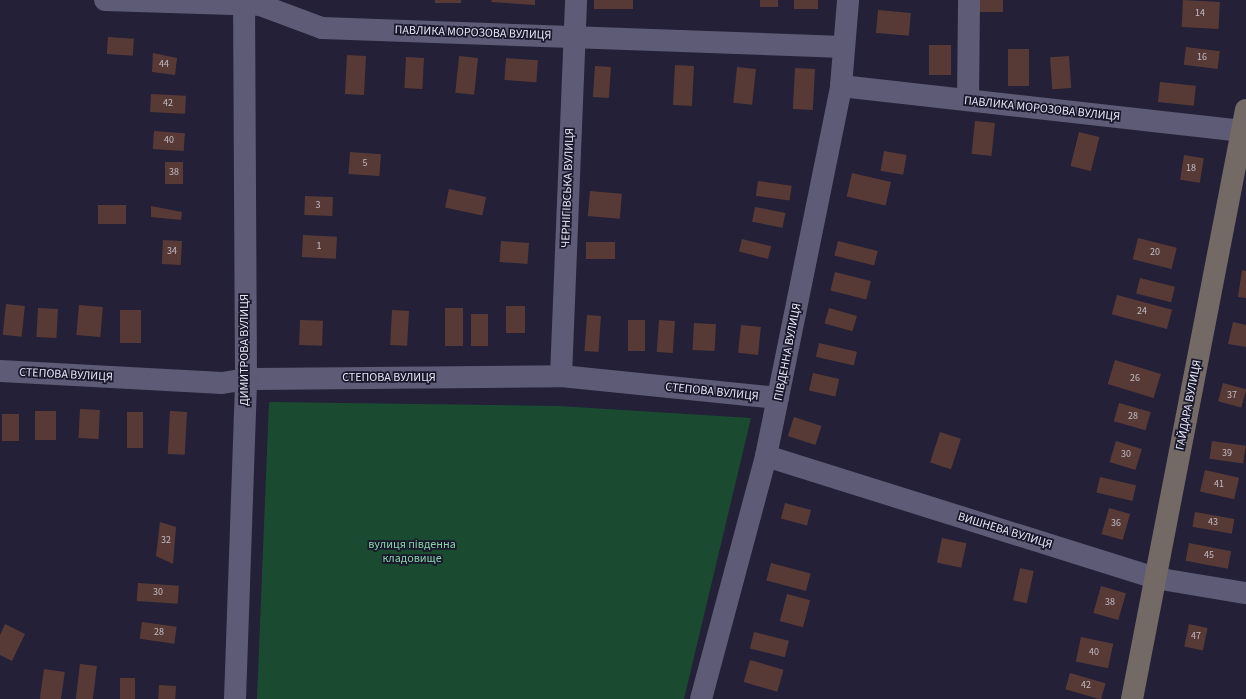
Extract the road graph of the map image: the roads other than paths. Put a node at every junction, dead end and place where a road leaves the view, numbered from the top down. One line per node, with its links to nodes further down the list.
1 (105, 0): 5 (street, ПАВЛИКА МОРОЗОВА ВУЛИЦЯ)
2 (576, 0): 6 (street, ЧЕРНІГІВСЬКА ВУЛИЦЯ)
3 (848, 0): 7 (street, ПІВДЕННА ВУЛИЦЯ)
4 (969, 0): 9 (street)
5 (244, 2): 6 (street, ПАВЛИКА МОРОЗОВА ВУЛИЦЯ); 13 (street, ДИМИТРОВА ВУЛИЦЯ)
6 (574, 36): 7 (street, ПАВЛИКА МОРОЗОВА ВУЛИЦЯ); 12 (street, ЧЕРНІГІВСЬКА ВУЛИЦЯ)
7 (844, 47): 8 (street, ПІВДЕННА ВУЛИЦЯ)
8 (841, 86): 9 (street, ПАВЛИКА МОРОЗОВА ВУЛИЦЯ); 14 (street, ПІВДЕННА ВУЛИЦЯ)
9 (968, 100): 10 (street, ПАВЛИКА МОРОЗОВА ВУЛИЦЯ)
10 (1244, 121): 16 (street, ГАЙДАРА ВУЛИЦЯ)
11 (0, 371): 13 (street, СТЕПОВА ВУЛИЦЯ)
12 (561, 376): 13 (street, СТЕПОВА ВУЛИЦЯ); 14 (street, СТЕПОВА ВУЛИЦЯ)
13 (246, 379): 18 (street, ДИМИТРОВА ВУЛИЦЯ)
14 (778, 398): 15 (street, ПІВДЕННА ВУЛИЦЯ)
15 (766, 456): 16 (street, ВИШНЕВА ВУЛИЦЯ); 19 (street, ПІВДЕННА ВУЛИЦЯ)
16 (1155, 578): 17 (street, ВИШНЕВА ВУЛИЦЯ); 20 (street, ГАЙДАРА ВУЛИЦЯ)
17 (1246, 593)
18 (235, 699)
19 (701, 699)
20 (1132, 699)

